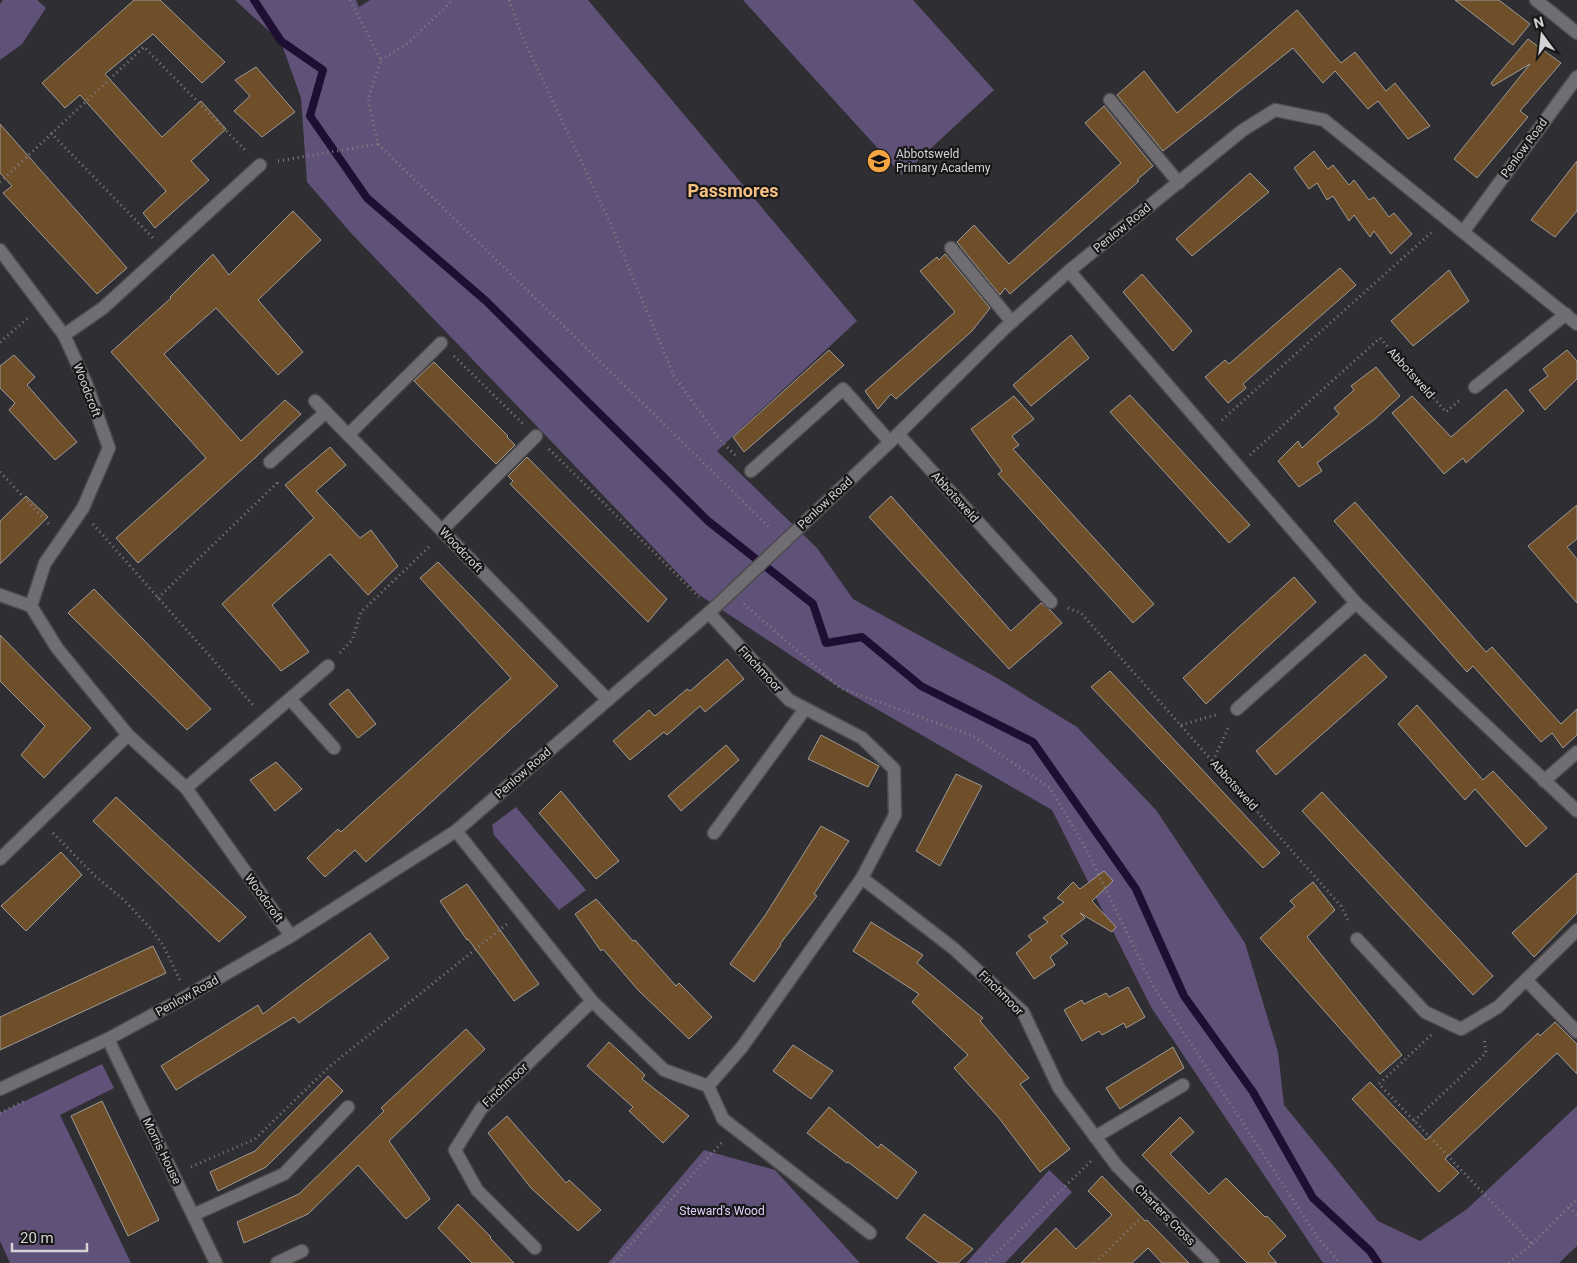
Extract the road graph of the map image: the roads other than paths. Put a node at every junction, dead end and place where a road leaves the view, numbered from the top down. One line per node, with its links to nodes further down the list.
1 (1536, 0): 2 (street)
2 (1577, 33)
3 (1577, 77): 7 (street, Penlow Road)
4 (1110, 100): 6 (street)
5 (260, 165): 14 (street)
6 (1179, 183): 7 (street, Penlow Road); 10 (street, Penlow Road)
7 (1463, 232): 11 (street)
8 (951, 248): 12 (street)
9 (0, 250): 14 (street, Woodcroft)
10 (1069, 271): 12 (street, Penlow Road); 27 (street)
11 (1566, 314): 13 (street); 16 (street)
12 (1012, 322): 21 (street, Penlow Road)
13 (1577, 324)
14 (64, 335): 28 (street, Woodcroft)
15 (442, 343): 19 (street)
16 (1475, 387)
17 (315, 401): 18 (street, Woodcroft)
18 (326, 412): 19 (street, Woodcroft); 22 (street)
19 (348, 435): 24 (street, Woodcroft)
20 (536, 436): 24 (street)
21 (894, 438): 23 (street, Abbotsweld); 26 (street, Abbotsweld); 29 (street, Penlow Road)
22 (270, 462)
23 (751, 471)
24 (443, 532): 32 (street, Woodcroft)
25 (0, 595): 28 (street)
26 (1051, 602)
27 (1356, 603): 34 (street); 38 (street)
28 (31, 606): 35 (street, Woodcroft)
29 (710, 612): 32 (street, Penlow Road); 33 (street, Finchmoor)
30 (328, 666): 31 (street)
31 (290, 699): 36 (street); 39 (street)
32 (608, 700): 41 (street, Penlow Road)
33 (805, 708): 42 (street); 44 (street, Finchmoor)
34 (1237, 709)
35 (128, 735): 39 (street, Woodcroft); 43 (street)
36 (334, 748)
37 (1577, 752): 38 (street)
38 (1544, 780): 40 (street)
39 (186, 788): 46 (street, Woodcroft)
40 (1577, 811)
41 (456, 831): 46 (street, Penlow Road); 49 (street)
42 (714, 833)
43 (0, 859)
44 (862, 878): 53 (street, Finchmoor); 56 (street, Finchmoor)
45 (1577, 930): 48 (street)
46 (291, 936): 51 (street, Penlow Road)
47 (1357, 939): 48 (street)
48 (1526, 980): 50 (street)
49 (592, 1001): 53 (street); 60 (street, Finchmoor)
50 (1577, 1032)
51 (108, 1039): 54 (street, Penlow Road); 58 (street, Morris House)
52 (1183, 1085): 56 (street)
53 (708, 1086): 59 (street)
54 (0, 1089)
55 (348, 1107): 58 (street)
56 (1095, 1137): 57 (street, Finchmoor)
57 (1117, 1166): 64 (street, Charters Cross)
58 (193, 1216): 62 (street, Morris House)
59 (870, 1233)
60 (535, 1248)
61 (302, 1251): 63 (street)
62 (216, 1263)
63 (277, 1263)
64 (1213, 1263)

